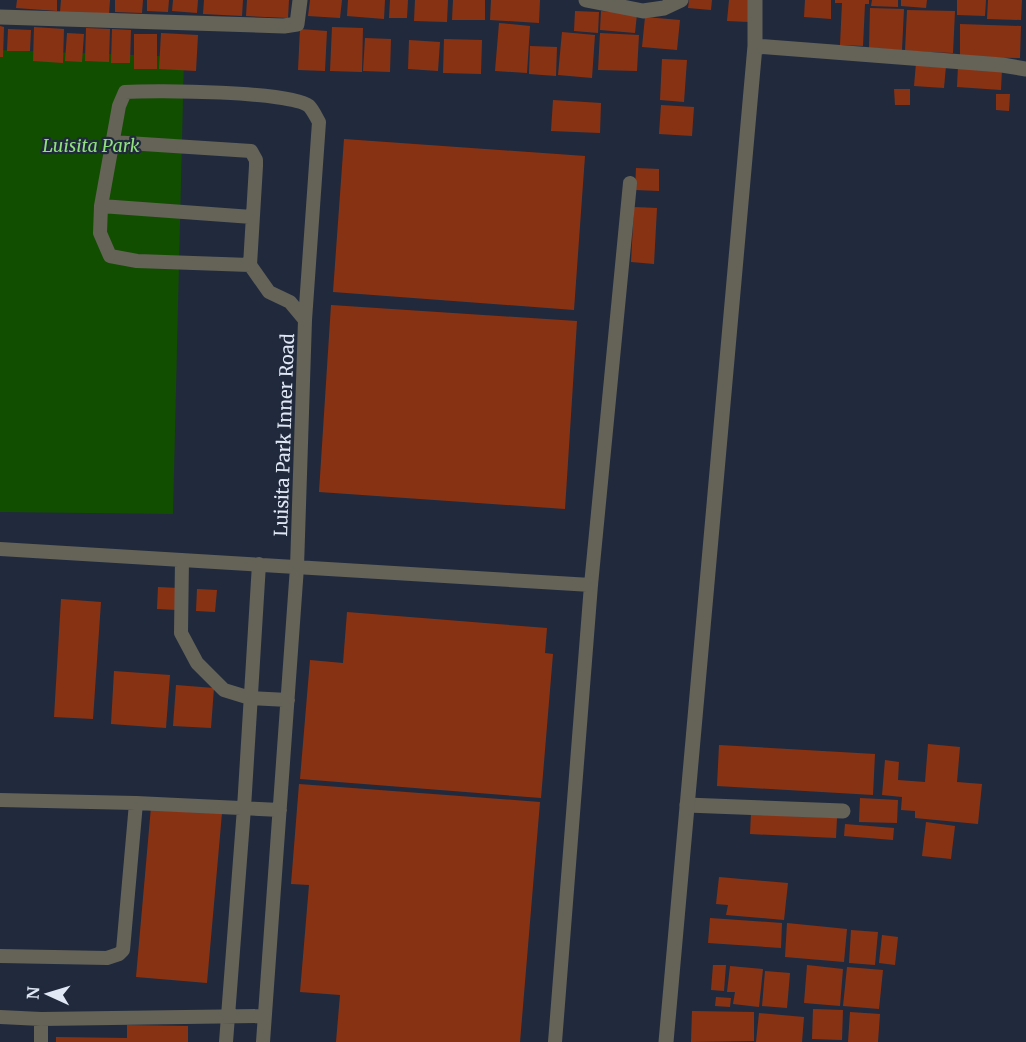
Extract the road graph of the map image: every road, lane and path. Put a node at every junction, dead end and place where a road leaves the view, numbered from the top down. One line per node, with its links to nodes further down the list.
1 (300, 0): 5 (street)
2 (586, 0): 3 (street)
3 (681, 0)
4 (755, 0): 6 (street)
5 (0, 18)
6 (755, 46): 7 (street); 23 (street)
7 (1026, 69)
8 (112, 142): 10 (lane); 11 (lane); 13 (lane)
9 (630, 183): 18 (lane)
10 (101, 206): 11 (lane); 12 (lane)
11 (252, 217): 12 (lane)
12 (250, 265): 13 (lane, Luisita Park Inner Road)
13 (305, 320): 17 (lane, Luisita Park Inner Road)
14 (0, 549): 15 (lane)
15 (182, 560): 16 (lane); 19 (lane)
16 (259, 564): 17 (lane); 19 (lane)
17 (297, 567): 18 (lane); 20 (lane, Luisita Park Inner Road)
18 (591, 585): 35 (lane)
19 (250, 698): 20 (lane); 24 (lane)
20 (288, 699): 25 (lane, Luisita Park Inner Road)
21 (0, 800): 22 (lane)
22 (136, 803): 24 (lane); 27 (lane)
23 (687, 805): 26 (street); 36 (street)
24 (244, 808): 25 (lane); 30 (lane)
25 (280, 810): 28 (lane, Luisita Park Inner Road)
26 (843, 811)
27 (0, 956)
28 (264, 1016): 30 (lane); 34 (lane, Luisita Park Inner Road)
29 (0, 1017): 31 (lane)
30 (228, 1017): 31 (lane); 33 (lane)
31 (41, 1019): 32 (lane)
32 (41, 1042)
33 (226, 1042)
34 (262, 1042)
35 (555, 1042)
36 (666, 1042)

